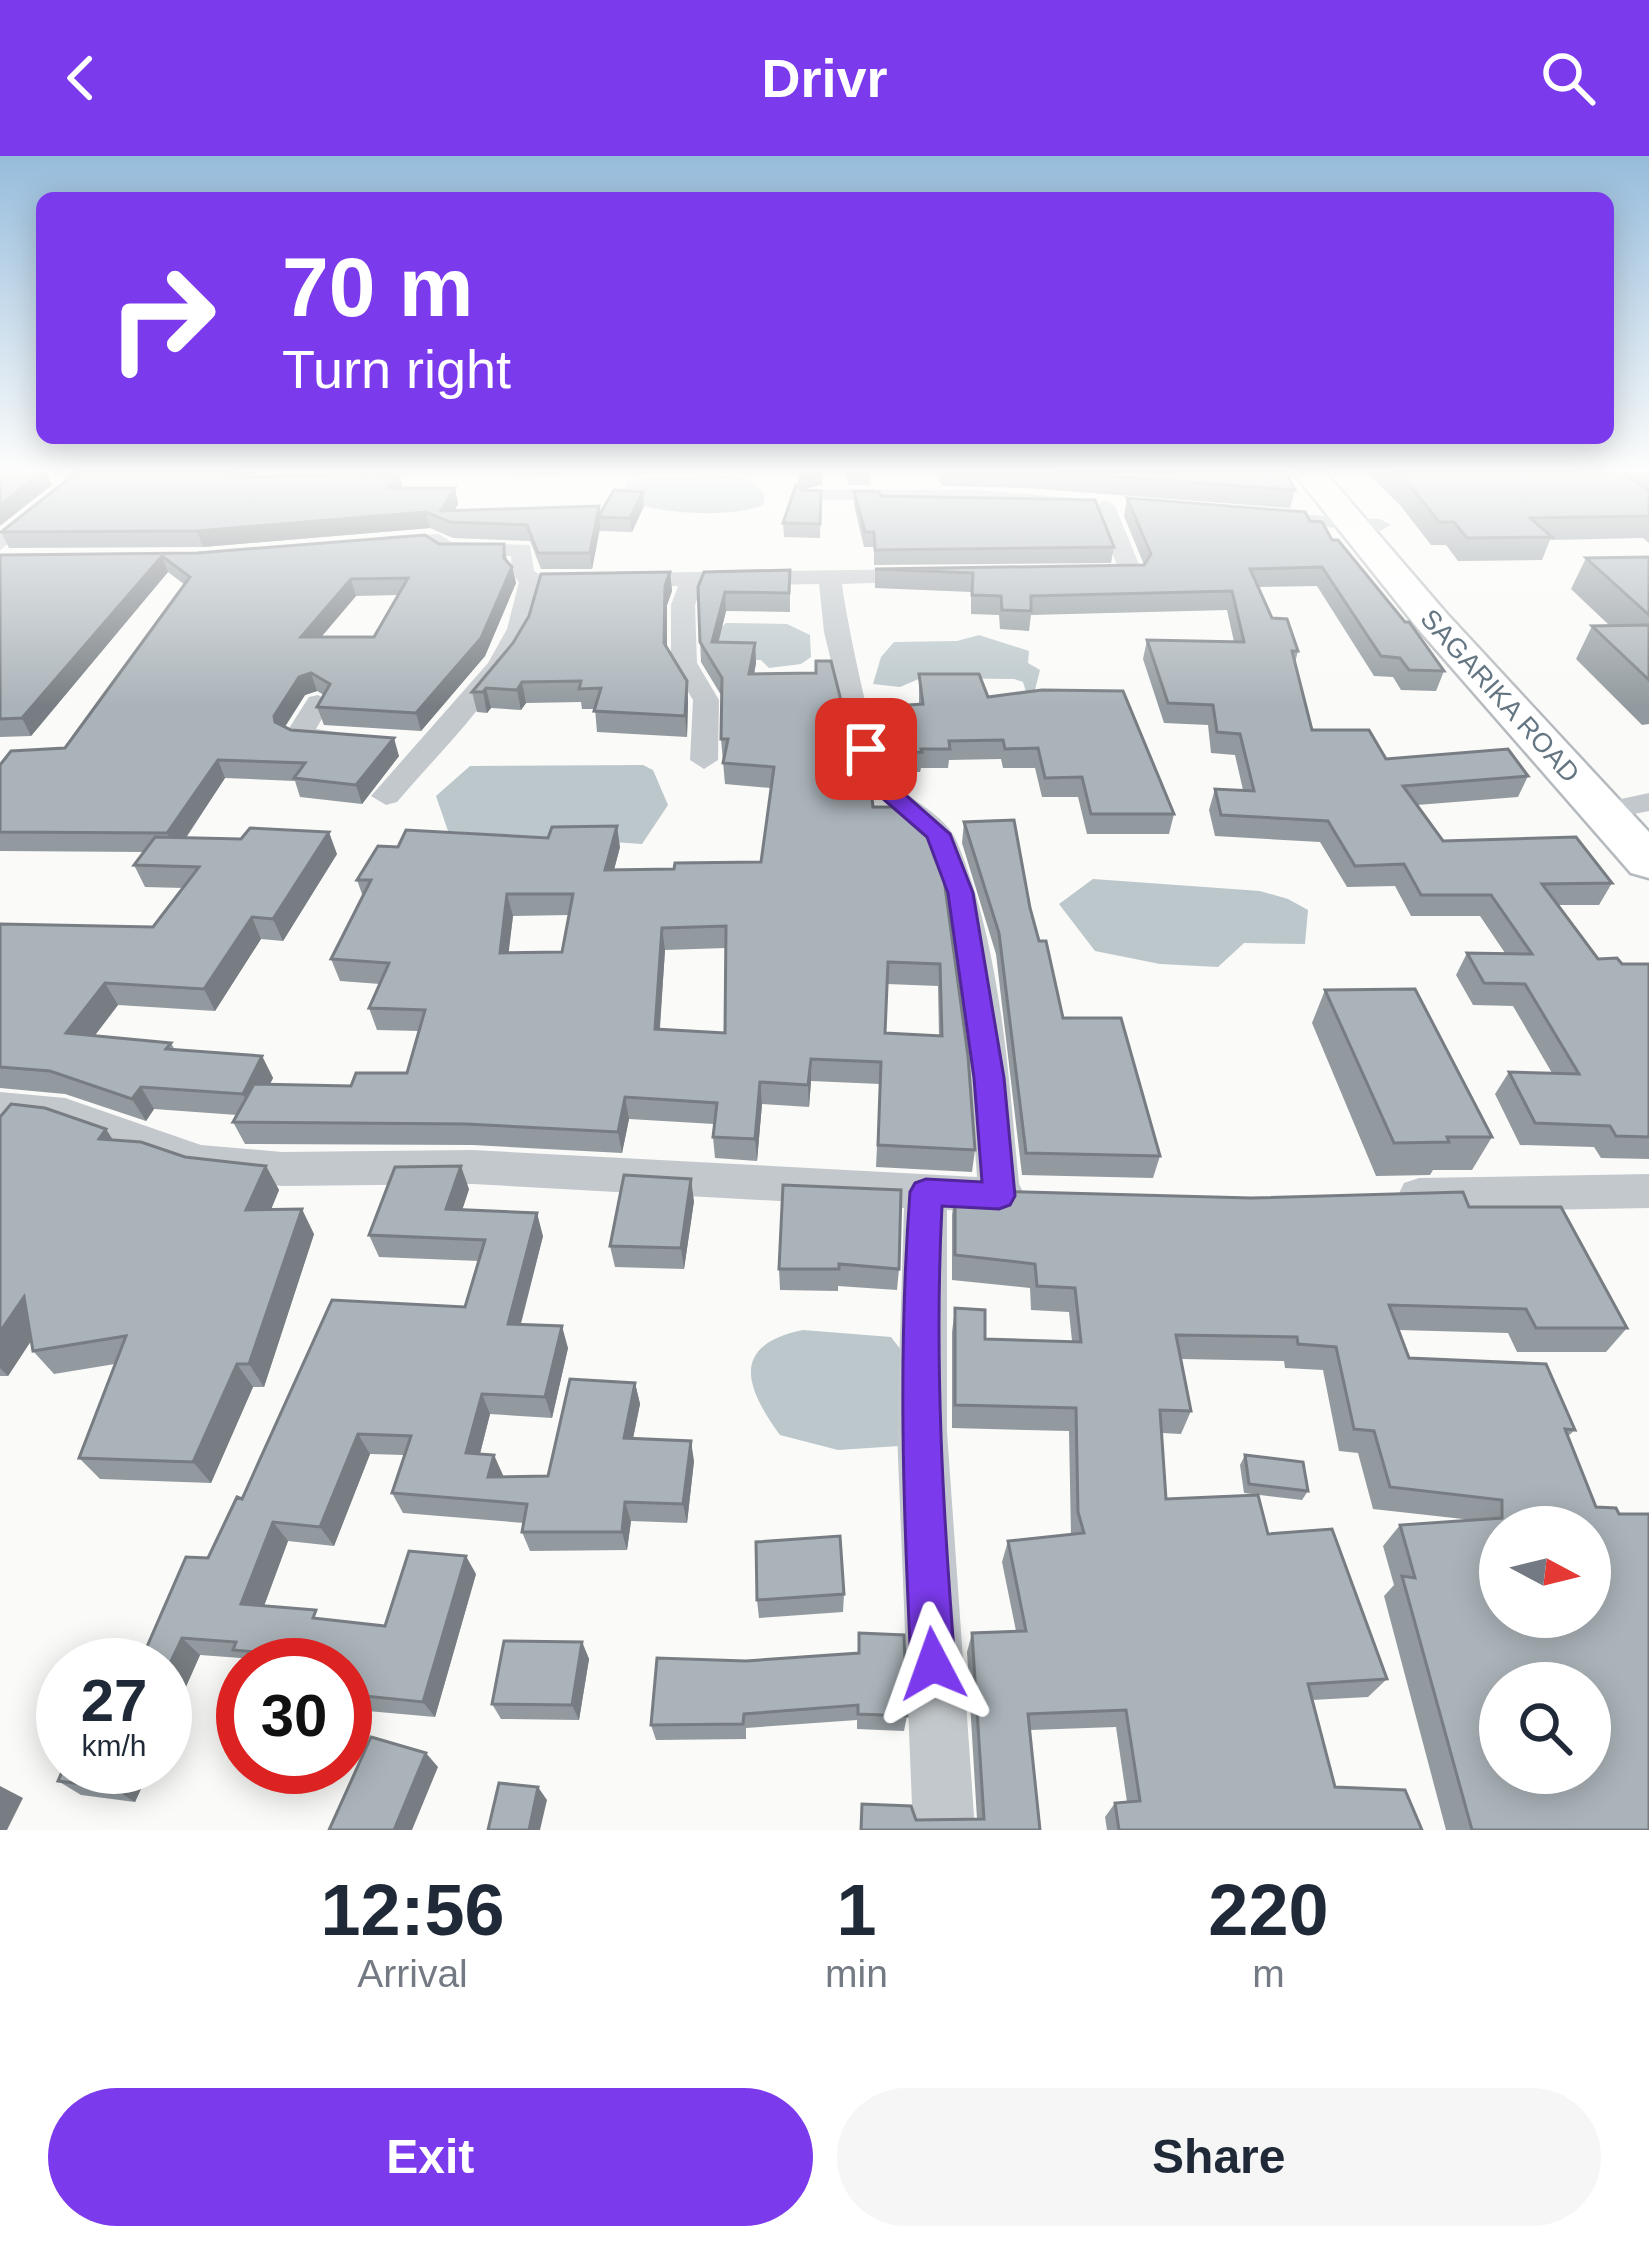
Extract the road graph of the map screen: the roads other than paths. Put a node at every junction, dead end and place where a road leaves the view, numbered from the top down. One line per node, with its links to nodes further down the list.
1 (522, 550): 7 (street)
2 (1126, 550): 6 (street)
3 (1391, 550): 13 (main road, SAGARIKA ROAD)
4 (830, 577): 5 (street); 8 (street); 18 (street)
5 (947, 577)
6 (1059, 578)
7 (535, 581): 8 (street); 10 (street)
8 (692, 581): 11 (street)
9 (318, 703): 10 (street)
10 (426, 745): 12 (street)
11 (704, 760)
12 (386, 796)
13 (1637, 807): 14 (main road, SAGARIKA ROAD)
14 (1649, 862)
15 (0, 1107): 17 (street)
16 (1649, 1191): 20 (street)
17 (926, 1192): 18 (street); 21 (street)
18 (999, 1196): 19 (street)
19 (1044, 1197)
20 (1372, 1197)
21 (944, 1830)

